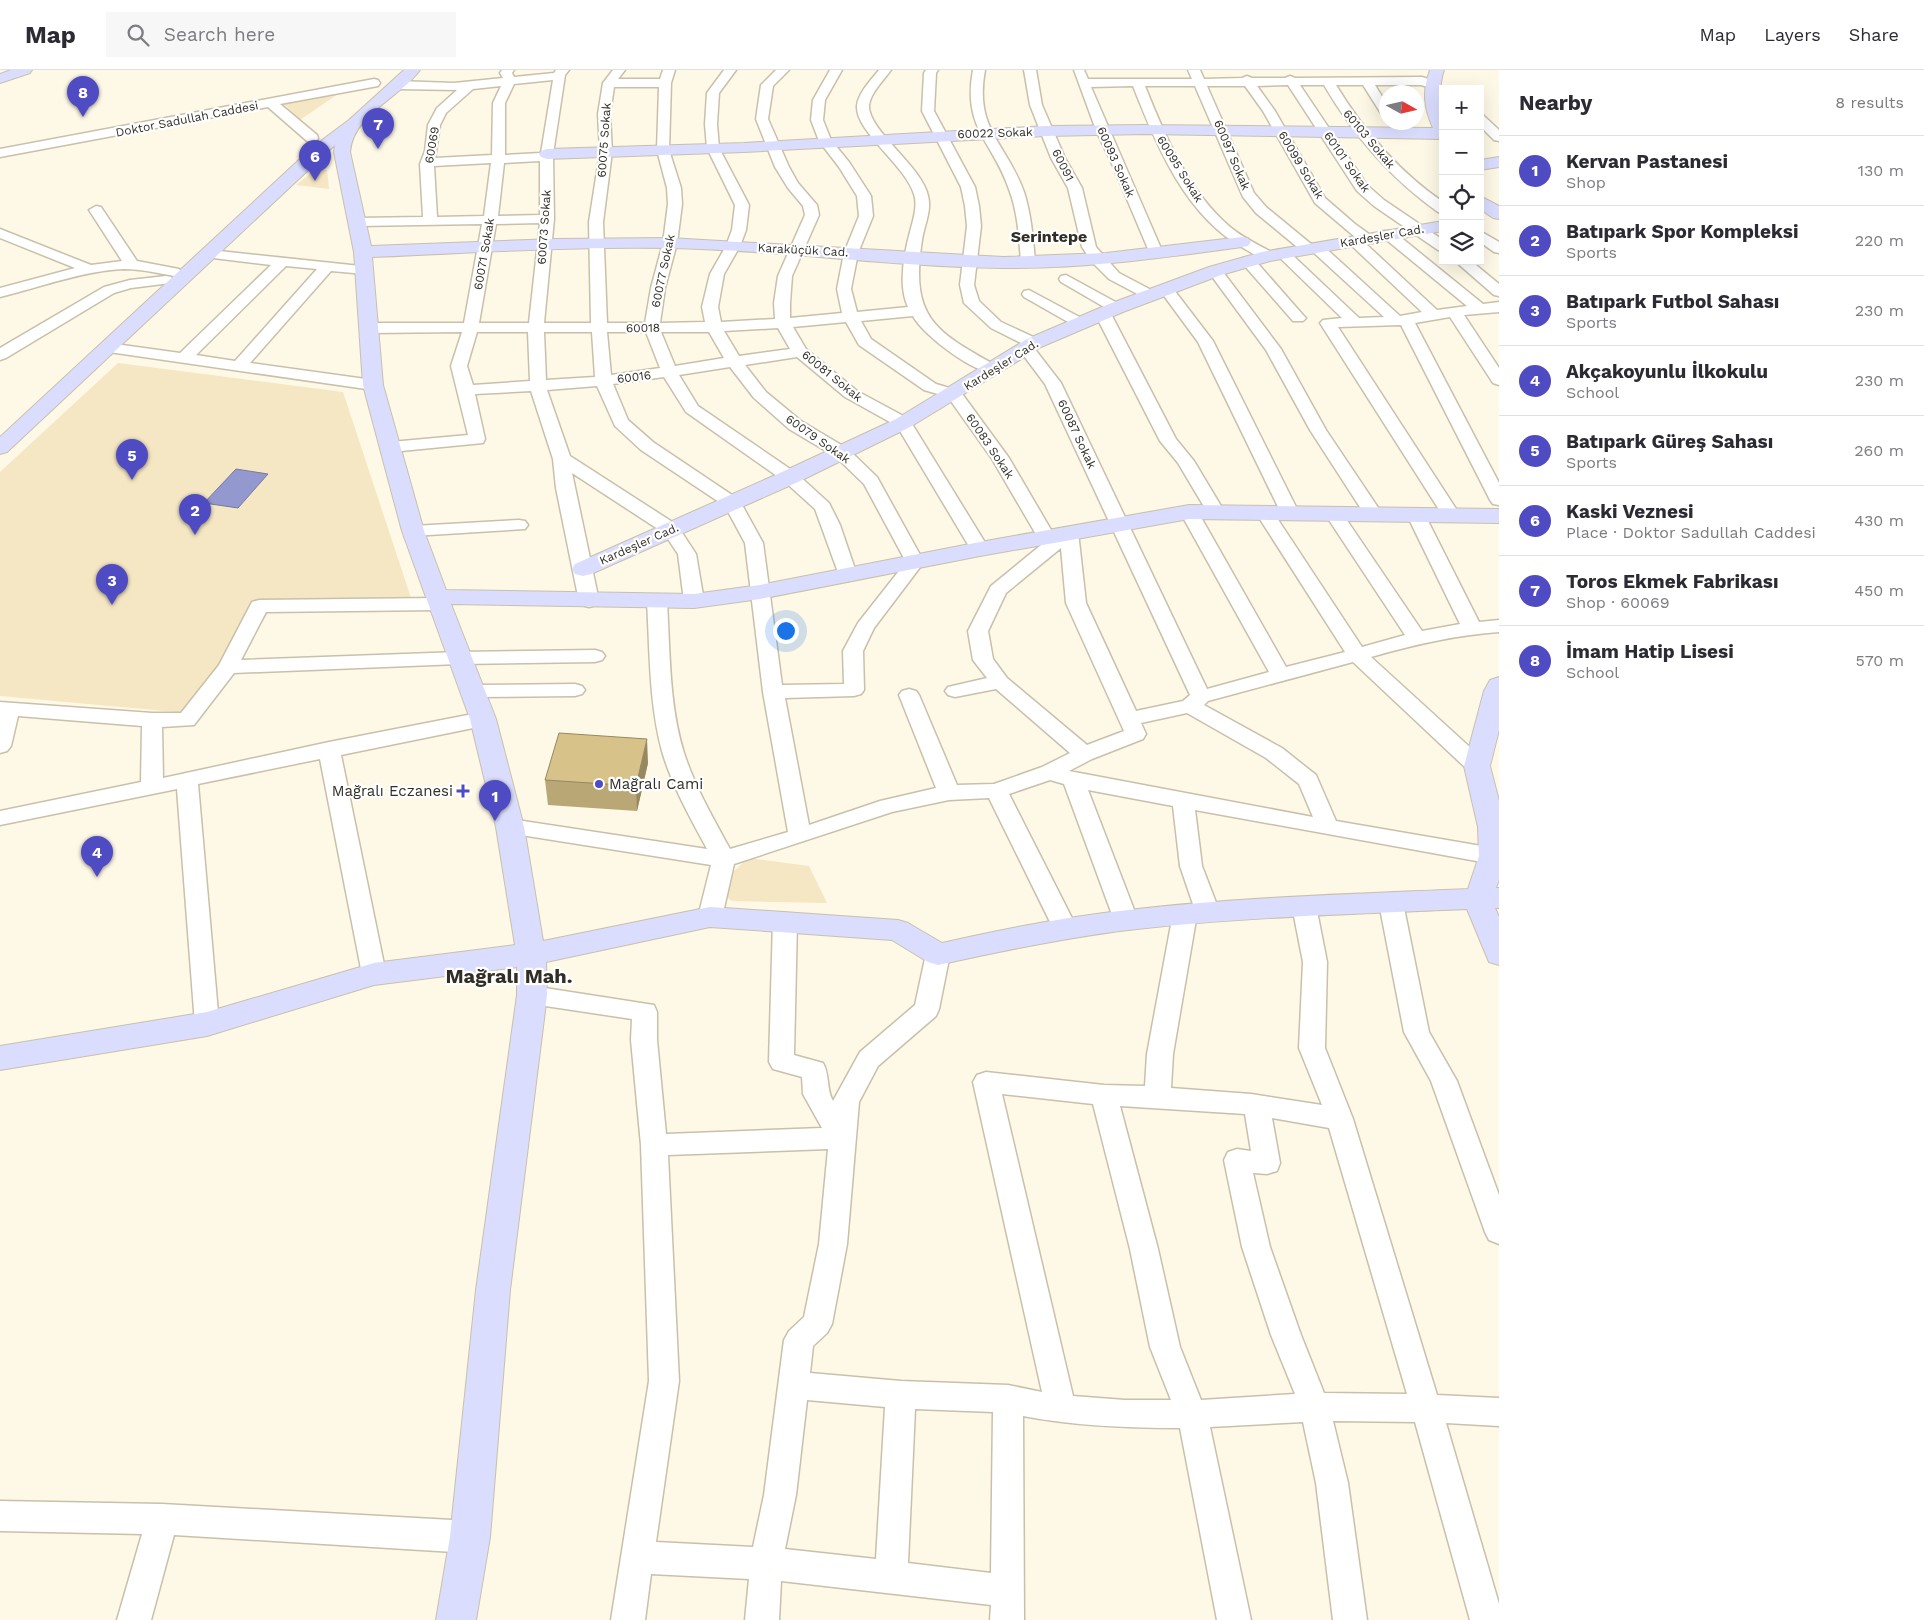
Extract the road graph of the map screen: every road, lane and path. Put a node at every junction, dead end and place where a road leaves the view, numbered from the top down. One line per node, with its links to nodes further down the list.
1 (25, 70): 23 (street)
2 (414, 70): 18 (street)
3 (619, 70): 27 (street, 60075 Sokak)
4 (730, 70): 53 (street, 60079 Sokak)
5 (783, 70): 52 (street, 60081 Sokak)
6 (836, 70): 50 (street)
7 (885, 70): 49 (street)
8 (932, 70): 47 (street, 60087 Sokak)
9 (979, 70): 43 (street)
10 (1030, 70): 41 (street, 60091)
11 (561, 73): 12 (street); 57 (street, 60073 Sokak)
12 (509, 75): 28 (street); 58 (street, 60071 Sokak)
13 (1387, 75): 17 (street); 24 (street)
14 (1081, 76): 25 (street); 36 (street, 60093 Sokak)
15 (1196, 76): 20 (street); 25 (street); 37 (street, 60097 Sokak)
16 (1351, 76): 22 (street); 24 (street)
17 (1426, 76): 40 (street)
18 (394, 77): 26 (street); 28 (street); 33 (street)
19 (667, 77): 27 (street); 54 (street, 60077 Sokak)
20 (1239, 77): 21 (street); 42 (street, 60099 Sokak)
21 (1282, 77): 22 (street); 44 (street, 60101 Sokak)
22 (1320, 77): 45 (street, 60103 Sokak)
23 (0, 79)
24 (1367, 81): 29 (street)
25 (1137, 82): 35 (street, 60095 Sokak)
26 (374, 83): 30 (street, Doktor Sadullah Caddesi); 31 (street)
27 (610, 83): 55 (street, 60075 Sokak)
28 (472, 84): 59 (street, 60069)
29 (1379, 101)
30 (271, 102): 51 (street); 56 (street, Doktor Sadullah Caddesi)
31 (354, 102)
32 (333, 120): 51 (street)
33 (354, 122): 51 (street); 61 (street)
34 (1484, 122): 48 (street)
35 (1156, 129): 36 (street, 60022 Sokak); 37 (street, 60022 Sokak); 78 (street, 60095 Sokak)
36 (1102, 130): 41 (street, 60022 Sokak); 89 (street, 60093 Sokak)
37 (1221, 130): 42 (street, 60022 Sokak); 85 (street, 60097 Sokak)
38 (1383, 130): 45 (street, 60022 Sokak)
39 (1415, 130): 46 (street, 60022 Sokak)
40 (1442, 130)
41 (1047, 131): 43 (street, 60022 Sokak); 93 (street, 60091)
42 (1281, 132): 44 (street, 60022 Sokak); 77 (street, 60099 Sokak)
43 (985, 133): 47 (street, 60022 Sokak); 95 (street)
44 (1328, 133): 45 (street, 60022 Sokak); 73 (street, 60101 Sokak)
45 (1363, 133): 63 (street, 60103 Sokak)
46 (1439, 133)
47 (939, 135): 49 (street, 60022 Sokak); 98 (street, 60087 Sokak)
48 (1499, 137)
49 (882, 139): 50 (street, 60022 Sokak); 92 (street)
50 (825, 141): 52 (street, 60022 Sokak); 88 (street)
51 (316, 143): 60 (street); 61 (street); 104 (street)
52 (774, 146): 53 (street, 60022 Sokak); 86 (street, 60081 Sokak)
53 (713, 148): 54 (street, 60022 Sokak); 83 (street, 60079 Sokak)
54 (663, 150): 55 (street, 60022 Sokak); 79 (street, 60077 Sokak)
55 (606, 152): 57 (street, 60022 Sokak); 80 (street, 60075 Sokak)
56 (0, 153)
57 (547, 155): 58 (street); 67 (street, 60073 Sokak)
58 (498, 160): 59 (street); 68 (street, 60071 Sokak)
59 (428, 162): 70 (street, 60069)
60 (299, 169): 61 (street); 90 (street)
61 (345, 171): 71 (street)
62 (1484, 204): 65 (street)
63 (1439, 206)
64 (96, 210): 100 (street)
65 (1499, 214)
66 (1499, 218): 69 (street)
67 (547, 219): 68 (street); 82 (street, 60073 Sokak)
68 (490, 220): 70 (street); 84 (street, 60071 Sokak)
69 (1484, 220)
70 (430, 221): 71 (street)
71 (358, 222): 94 (street)
72 (1439, 227): 73 (street, Kardeşler Cad.)
73 (1419, 230): 75 (street, Kardeşler Cad.); 81 (street, 60101 Sokak)
74 (0, 233): 102 (street)
75 (1388, 234): 77 (street, Kardeşler Cad.); 111 (street)
76 (1484, 238): 87 (street)
77 (1361, 240): 85 (street, Kardeşler Cad.); 115 (street, 60099 Sokak)
78 (1242, 242): 89 (street, Karaküçük Cad.); 91 (street, 60095 Sokak)
79 (670, 243): 80 (street, Karaküçük Cad.); 83 (street, Karaküçük Cad.); 126 (street, 60077 Sokak)
80 (596, 244): 82 (street, Karaküçük Cad.); 125 (street, 60075 Sokak)
81 (1439, 244)
82 (544, 246): 84 (street, Karaküçük Cad.); 127 (street, 60073 Sokak)
83 (733, 246): 86 (street, Karaküçük Cad.); 122 (street, 60079 Sokak)
84 (486, 248): 94 (street, Karaküçük Cad.); 123 (street, 60071 Sokak)
85 (1312, 248): 91 (street, Kardeşler Cad.); 118 (street, 60097 Sokak)
86 (796, 249): 88 (street, Karaküçük Cad.); 120 (street, 60081 Sokak)
87 (1499, 249)
88 (851, 253): 92 (street, Karaküçük Cad.); 116 (street)
89 (1156, 253): 93 (street, Karaküçük Cad.)
90 (210, 254): 97 (street); 129 (street)
91 (1275, 255): 96 (street, Kardeşler Cad.); 119 (street, 60095 Sokak)
92 (911, 258): 98 (street, Karaküçük Cad.); 112 (street)
93 (1097, 259): 95 (street, Karaküçük Cad.); 106 (street)
94 (364, 261): 101 (street); 124 (street)
95 (1028, 261): 98 (street, Karaküçük Cad.)
96 (1248, 261): 103 (street, Kardeşler Cad.); 117 (street)
97 (281, 262): 101 (street); 132 (street)
98 (970, 262): 128 (street, 60087 Sokak)
99 (1467, 265): 107 (street)
100 (133, 266): 102 (street); 104 (street)
101 (326, 267): 134 (street)
102 (91, 270): 108 (street)
103 (1215, 271): 106 (street, Kardeşler Cad.); 158 (street)
104 (171, 276): 131 (street); 144 (street)
105 (1066, 279): 113 (street)
106 (1158, 292): 113 (street, Kardeşler Cad.); 156 (street)
107 (1499, 292)
108 (0, 293)
109 (1029, 294): 121 (street)
110 (1499, 307): 111 (street)
111 (1480, 308): 114 (street)
112 (916, 310): 116 (street, 60018); 135 (street)
113 (1110, 311): 121 (street, Kardeşler Cad.); 153 (street)
114 (1454, 312): 115 (street); 137 (street)
115 (1435, 316): 118 (street)
116 (850, 317): 120 (street, 60018); 142 (street)
117 (1298, 318)
118 (1402, 321): 119 (street); 149 (street)
119 (1355, 322): 160 (street)
120 (783, 323): 122 (street, 60018); 130 (street, 60081 Sokak)
121 (1080, 323): 128 (street, Kardeşler Cad.)
122 (714, 326): 126 (street, 60018); 133 (street, 60079 Sokak)
123 (471, 327): 124 (street, 60018); 127 (street, 60018); 141 (street, 60071 Sokak)
124 (370, 328): 139 (street)
125 (599, 328): 126 (street, 60018); 127 (street, 60018); 138 (street, 60075 Sokak)
126 (652, 328): 136 (street, 60077 Sokak)
127 (536, 329): 140 (street, 60073 Sokak)
128 (1030, 345): 135 (street, Kardeşler Cad.); 162 (street, 60087 Sokak)
129 (108, 348): 132 (street); 146 (street)
130 (800, 352): 133 (street, 60016); 143 (street, 60081 Sokak)
131 (0, 355)
132 (184, 358): 134 (street)
133 (735, 362): 136 (street, 60016); 147 (street, 60079 Sokak)
134 (240, 365): 139 (street)
135 (991, 369): 142 (street, Kardeşler Cad.)
136 (670, 372): 138 (street, 60016); 150 (street, 60077 Sokak)
137 (1499, 380)
138 (603, 381): 140 (street, 60016); 152 (street, 60075 Sokak)
139 (373, 385): 145 (street)
140 (538, 386): 141 (street, 60016); 148 (street, 60073 Sokak)
141 (466, 390): 145 (street, 60071 Sokak)
142 (954, 394): 143 (street, Kardeşler Cad.); 167 (street, 60083 Sokak)
143 (904, 423): 147 (street, Kardeşler Cad.); 168 (street)
144 (0, 431)
145 (391, 447): 165 (street)
146 (0, 448)
147 (842, 453): 150 (street, Kardeşler Cad.); 169 (street, 60079 Sokak)
148 (562, 459): 164 (street); 170 (street, 60073 Sokak)
149 (1492, 474): 151 (street)
150 (790, 477): 152 (street, Kardeşler Cad.); 171 (street, 60077 Sokak)
151 (1499, 500)
152 (732, 503): 164 (street, Kardeşler Cad.); 172 (street)
153 (1215, 511): 154 (street); 155 (street)
154 (1189, 512): 162 (street); 184 (street)
155 (1265, 513): 156 (street); 180 (street)
156 (1290, 513): 157 (street)
157 (1334, 514): 158 (street); 179 (street)
158 (1374, 515): 159 (street)
159 (1416, 515): 160 (street); 178 (street)
160 (1451, 515): 161 (street)
161 (1499, 516)
162 (1121, 524): 166 (street); 192 (street, 60087 Sokak)
163 (519, 525): 165 (street)
164 (671, 529): 170 (street, Kardeşler Cad.); 175 (street)
165 (413, 531): 173 (street)
166 (1069, 532): 167 (street); 185 (street); 195 (street)
167 (1046, 536): 168 (street)
168 (980, 549): 169 (street)
169 (915, 562): 171 (street); 189 (street)
170 (583, 569): 174 (street, 60073 Sokak)
171 (848, 574): 172 (street)
172 (760, 592): 175 (street); 189 (street)
173 (437, 600): 174 (street); 182 (street); 183 (street)
174 (589, 601): 176 (street)
175 (694, 601): 176 (street)
176 (657, 602): 214 (street)
177 (1499, 626): 178 (street)
178 (1472, 628): 179 (street)
179 (1418, 638): 180 (street)
180 (1358, 655): 184 (street); 200 (street)
181 (595, 656): 182 (street)
182 (459, 658): 183 (street); 187 (street)
183 (228, 667): 196 (street)
184 (1281, 676): 192 (street)
185 (1000, 682): 190 (street); 199 (street)
186 (1499, 685): 200 (street)
187 (474, 690): 188 (street); 194 (street)
188 (576, 690)
189 (773, 692): 212 (street)
190 (955, 692)
191 (909, 696): 206 (street)
192 (1196, 702): 195 (street); 210 (street)
193 (5, 708): 196 (street); 197 (street)
194 (483, 719): 198 (street); 211 (street)
195 (1130, 719): 199 (street)
196 (152, 720): 204 (street)
197 (0, 746)
198 (329, 749): 202 (street); 226 (street)
199 (1084, 754): 201 (street)
200 (1477, 766): 208 (street)
201 (1050, 772): 203 (street); 205 (street)
202 (187, 780): 204 (street); 228 (street)
203 (1073, 780): 207 (street); 221 (street)
204 (152, 787): 209 (street)
205 (996, 791): 206 (street); 222 (street)
206 (949, 793): 212 (street)
207 (1183, 801): 210 (street); 218 (street)
208 (1494, 813): 213 (street)
209 (0, 818)
210 (1327, 826): 213 (street)
211 (510, 827): 214 (street); 223 (street)
212 (800, 836): 214 (street)
213 (1493, 856): 215 (street)
214 (724, 859): 219 (street)
215 (1488, 899): 216 (street); 225 (street)
216 (1391, 903): 217 (street); 236 (street)
217 (1304, 906): 218 (street); 233 (street)
218 (1197, 914): 221 (street); 231 (street)
219 (710, 918): 220 (street); 223 (street)
220 (785, 920): 224 (street); 234 (street)
221 (1126, 920): 222 (street)
222 (1066, 930): 224 (street)
223 (531, 954): 226 (street); 227 (street)
224 (938, 954): 234 (street)
225 (1499, 954)
226 (374, 974): 228 (street)
227 (532, 995): 235 (street); 247 (street)
228 (207, 1024): 229 (street)
229 (0, 1058)
230 (1104, 1096): 231 (street); 242 (street); 244 (street)
231 (1157, 1097): 232 (street)
232 (1257, 1104): 233 (street); 240 (street)
233 (1340, 1119): 241 (street)
234 (842, 1138): 235 (street); 237 (street)
235 (654, 1145): 248 (street)
236 (1499, 1232)
237 (793, 1385): 238 (street); 249 (street)
238 (901, 1396): 239 (street); 250 (street)
239 (1008, 1399): 242 (street); 251 (street)
240 (1315, 1407): 241 (street); 244 (street); 257 (street)
241 (1426, 1408): 243 (street); 258 (street)
242 (1061, 1409): 244 (street)
243 (1499, 1412)
244 (1192, 1414): 256 (street)
245 (0, 1516): 246 (street)
246 (162, 1519): 247 (street); 252 (street)
247 (470, 1537): 253 (street)
248 (639, 1557): 249 (street); 254 (street)
249 (766, 1564): 250 (street); 255 (street)
250 (890, 1578): 251 (street)
251 (1007, 1606)
252 (134, 1620)
253 (456, 1620)
254 (628, 1620)
255 (762, 1620)
256 (1234, 1620)
257 (1350, 1620)
258 (1486, 1620)

